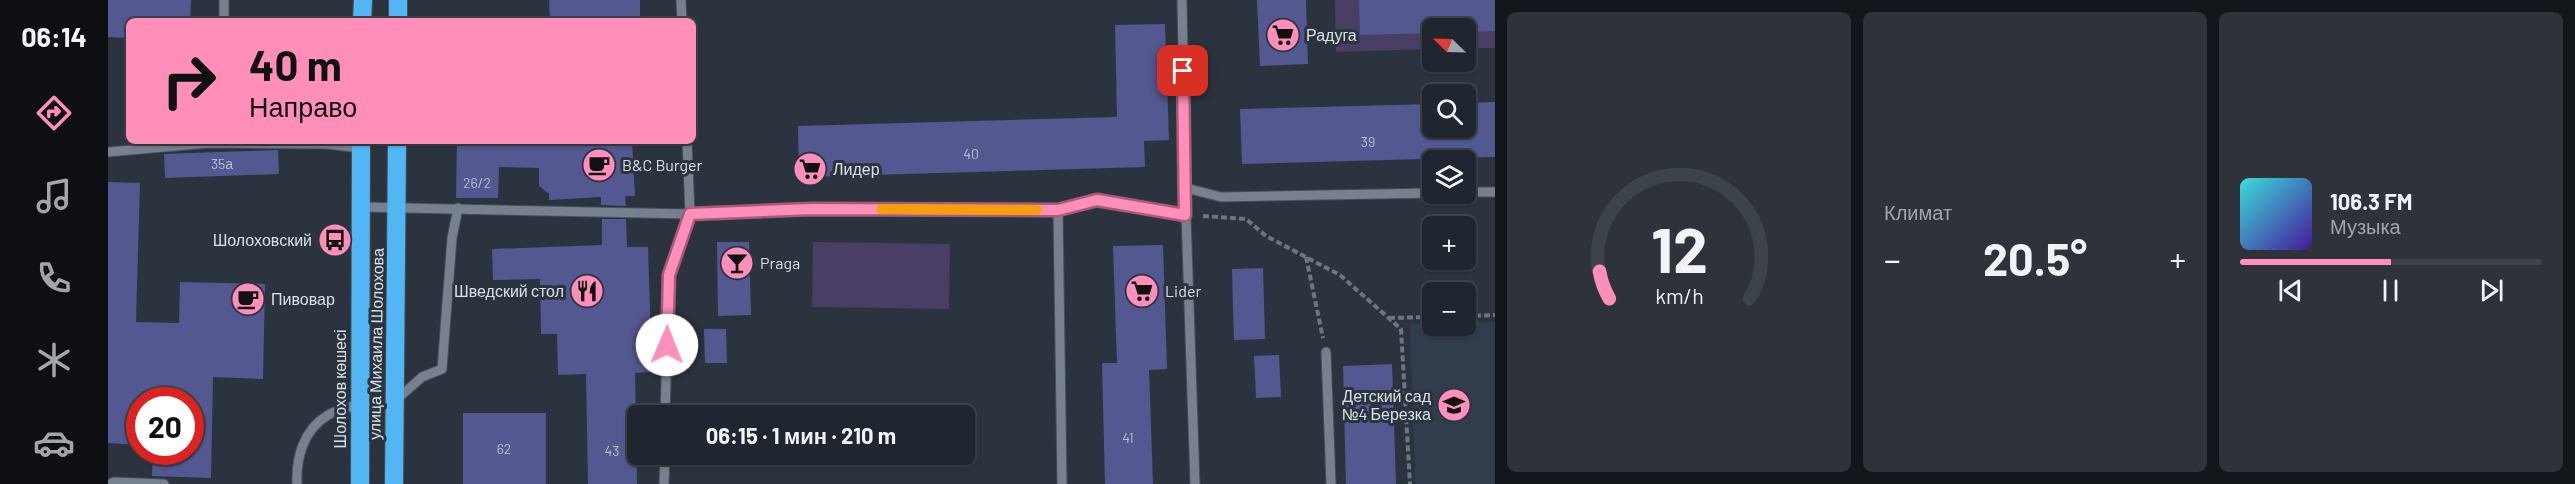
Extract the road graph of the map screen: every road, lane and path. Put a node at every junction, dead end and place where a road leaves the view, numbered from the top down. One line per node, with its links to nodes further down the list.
1 (224, 0): 6 (lane)
2 (363, 0): 7 (highway)
3 (398, 0): 8 (highway)
4 (681, 0): 9 (lane)
5 (1182, 0): 16 (lane)
6 (224, 18)
7 (362, 18)
8 (398, 18)
9 (682, 18)
10 (198, 144): 15 (lane)
11 (326, 144): 12 (lane)
12 (361, 144): 20 (highway, улица Михаила Шолохова)
13 (397, 144): 21 (highway)
14 (687, 144): 24 (lane)
15 (108, 152)
16 (1186, 188): 19 (lane); 25 (lane)
17 (1476, 192): 18 (lane)
18 (1495, 192)
19 (1422, 193)
20 (361, 207): 21 (lane); 27 (highway, улица Михаила Шолохова)
21 (397, 207): 22 (lane); 33 (highway, улица Михаила Шолохова)
22 (458, 208): 24 (lane); 33 (lane)
23 (1058, 210): 24 (lane); 25 (lane); 43 (lane)
24 (690, 214): 35 (lane)
25 (1185, 215): 26 (path); 44 (lane)
26 (1306, 256): 31 (path); 32 (path)
27 (360, 295): 34 (highway, Шолохов көшесі)
28 (1495, 315): 29 (path)
29 (1476, 316)
30 (1422, 317): 31 (path)
31 (1388, 318): 46 (path)
32 (1326, 352): 45 (lane)
33 (394, 402): 37 (highway, улица Михаила Шолохова)
34 (359, 405): 40 (lane); 41 (highway, Шолохов көшесі)
35 (666, 405)
36 (665, 465): 42 (lane)
37 (394, 482)
38 (110, 484): 39 (lane)
39 (164, 484)
40 (297, 484)
41 (360, 484)
42 (664, 484)
43 (1062, 484)
44 (1195, 484)
45 (1331, 484)
46 (1410, 484)

